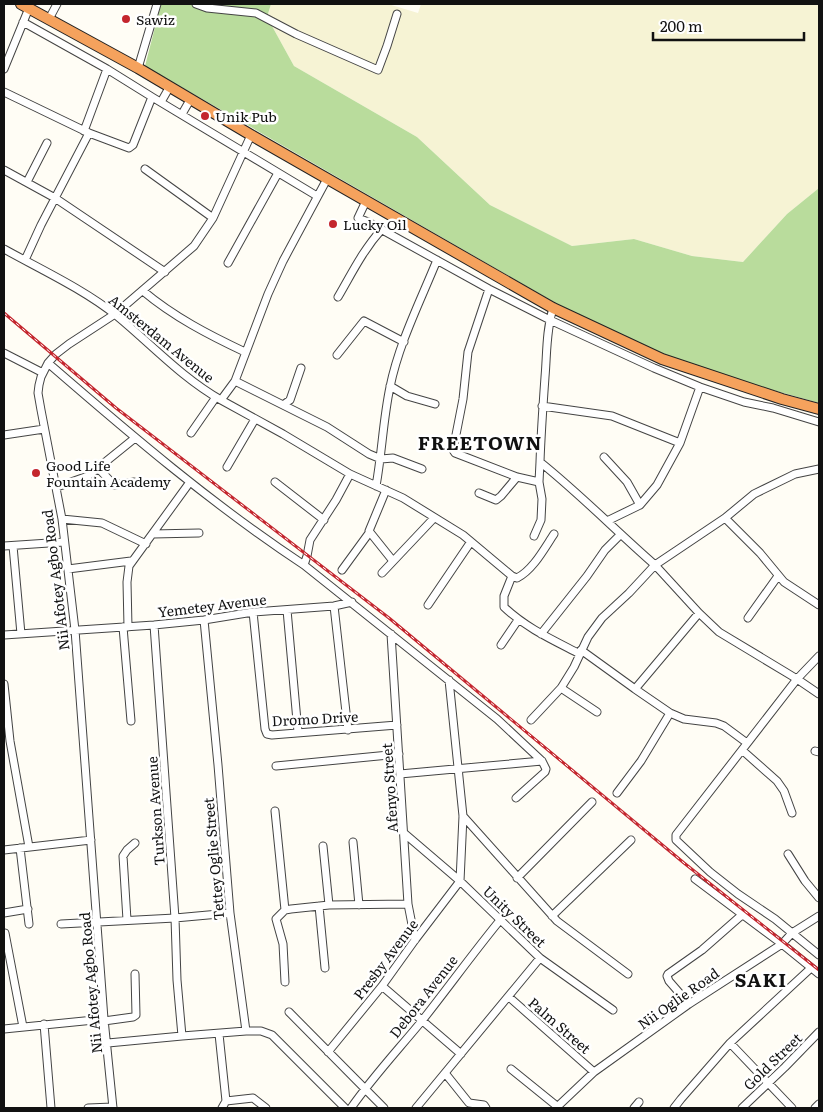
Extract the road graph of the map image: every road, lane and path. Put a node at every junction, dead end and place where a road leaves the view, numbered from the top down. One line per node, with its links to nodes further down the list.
1 (57, 4): 6 (street)
2 (156, 4): 8 (street)
3 (196, 4): 5 (street)
4 (25, 6): 6 (highway); 7 (street)
5 (397, 14)
6 (49, 19): 8 (highway)
7 (23, 22): 9 (street); 10 (street)
8 (138, 68): 11 (highway)
9 (4, 69)
10 (107, 69): 13 (street); 17 (street)
11 (169, 88): 14 (highway); 15 (street)
12 (4, 92): 17 (street)
13 (152, 97): 15 (street); 17 (street)
14 (190, 100): 16 (street); 18 (highway)
15 (161, 102): 16 (street)
16 (182, 114): 20 (street)
17 (86, 132): 27 (street)
18 (251, 135): 20 (street, Nii Afotey Agbo Road); 24 (highway)
19 (46, 143): 25 (street)
20 (243, 151): 23 (street); 29 (street, Nii Afotey Agbo Road)
21 (145, 169): 29 (street)
22 (4, 170): 25 (street)
23 (278, 173): 26 (street); 34 (street)
24 (327, 179): 26 (street, Amsterdam Avenue); 28 (highway)
25 (27, 182): 27 (street)
26 (317, 196): 43 (street, Amsterdam Avenue)
27 (55, 198): 32 (street); 35 (street)
28 (366, 200): 30 (street); 39 (highway)
29 (213, 218): 35 (street, Nii Afotey Agbo Road)
30 (382, 229): 33 (street); 38 (street)
31 (4, 249): 32 (street, Amsterdam Avenue)
32 (25, 260): 40 (street, Amsterdam Avenue)
33 (437, 260): 36 (street); 42 (street)
34 (228, 263)
35 (165, 272): 37 (street, Nii Afotey Agbo Road)
36 (489, 289): 41 (street); 72 (street)
37 (143, 291): 40 (street, Nii Afotey Agbo Road); 43 (street)
38 (338, 298)
39 (553, 308): 41 (street); 56 (highway)
40 (115, 314): 46 (street, Nii Afotey Agbo Road); 52 (street, Amsterdam Avenue)
41 (550, 320): 51 (street); 55 (street)
42 (404, 342): 45 (street); 50 (street)
43 (245, 352): 49 (street, Amsterdam Avenue)
44 (4, 353): 48 (street)
45 (337, 355)
46 (48, 363): 48 (street, Nii Afotey Agbo Road); 62 (street)
47 (301, 368): 54 (street)
48 (43, 373): 59 (street, Nii Afotey Agbo Road)
49 (235, 381): 52 (street, Amsterdam Avenue); 54 (street)
50 (390, 386): 53 (street); 65 (street)
51 (700, 387): 58 (street); 63 (street)
52 (219, 399): 57 (street); 60 (street)
53 (435, 404)
54 (283, 405): 65 (street)
55 (542, 406): 63 (street); 66 (street)
56 (819, 409)
57 (255, 419): 67 (street); 71 (street)
58 (819, 422)
59 (44, 429): 61 (street); 78 (street, Nii Afotey Agbo Road)
60 (191, 434)
61 (4, 435)
62 (135, 438): 69 (street); 74 (street)
63 (680, 444): 81 (street)
64 (604, 457): 81 (street)
65 (381, 459): 70 (street); 77 (street)
66 (540, 462): 76 (street); 86 (street)
67 (227, 467)
68 (819, 468): 83 (street)
69 (99, 469): 73 (street); 78 (street)
70 (422, 469)
71 (350, 474): 77 (street); 85 (street)
72 (517, 478): 76 (street); 80 (street)
73 (134, 482)
74 (190, 482): 89 (street); 100 (street)
75 (275, 482): 85 (street)
76 (539, 482): 92 (street)
77 (376, 486): 79 (street)
78 (56, 487): 84 (street, Nii Afotey Agbo Road)
79 (386, 490): 82 (street); 88 (street)
80 (478, 493)
81 (640, 505): 86 (street)
82 (434, 518): 94 (street); 98 (street)
83 (725, 518): 101 (street); 106 (street)
84 (62, 519): 93 (street, Nii Afotey Agbo Road); 95 (street)
85 (324, 520): 100 (street)
86 (607, 521): 91 (street)
87 (199, 533): 89 (street)
88 (369, 533): 98 (street); 103 (street)
89 (153, 534): 95 (street)
90 (554, 534): 105 (street)
91 (620, 535): 101 (street); 122 (street)
92 (534, 536)
93 (64, 542): 97 (street); 102 (street, Nii Afotey Agbo Road)
94 (470, 543): 105 (street); 108 (street)
95 (146, 544): 99 (street)
96 (4, 546): 97 (street)
97 (13, 546): 120 (street)
98 (393, 561): 104 (street)
99 (131, 562): 102 (street); 118 (street)
100 (304, 564): 107 (street)
101 (655, 565): 113 (street); 125 (street)
102 (68, 569): 119 (street, Nii Afotey Agbo Road)
103 (342, 570)
104 (382, 573)
105 (512, 576): 116 (street)
106 (778, 576): 109 (street); 114 (street)
107 (352, 602): 110 (street, Yemetey Avenue); 121 (street)
108 (428, 605)
109 (819, 605)
110 (334, 606): 111 (street, Yemetey Avenue); 139 (street)
111 (287, 610): 112 (street, Yemetey Avenue); 140 (street)
112 (253, 612): 115 (street, Yemetey Avenue); 140 (street, Dromo Drive)
113 (699, 613): 127 (street); 131 (street)
114 (748, 618)
115 (204, 620): 117 (street, Yemetey Avenue); 175 (street, Tettey Oglie Street)
116 (518, 620): 122 (street); 124 (street)
117 (154, 625): 118 (street, Yemetey Avenue); 179 (street, Turkson Avenue)
118 (126, 627): 119 (street, Yemetey Avenue); 137 (street)
119 (75, 630): 120 (street, Yemetey Avenue); 155 (street, Nii Afotey Agbo Road)
120 (21, 634): 123 (street, Yemetey Avenue)
121 (391, 634): 128 (street); 138 (street, Afenyo Street)
122 (541, 634): 125 (street)
123 (4, 635)
124 (501, 645)
125 (581, 652): 130 (street); 131 (street)
126 (819, 656): 127 (street)
127 (797, 679): 132 (street); 141 (street)
128 (449, 680): 144 (street); 146 (street)
129 (4, 684): 135 (street)
130 (561, 688): 133 (street); 136 (street)
131 (635, 689): 134 (street)
132 (819, 694)
133 (598, 712)
134 (670, 714): 141 (street); 148 (street)
135 (5, 716): 160 (street)
136 (532, 720)
137 (131, 721)
138 (397, 725): 139 (street, Dromo Drive); 143 (street, Afenyo Street)
139 (348, 730): 140 (street, Dromo Drive)
140 (298, 732)
141 (747, 743): 142 (street)
142 (742, 750): 152 (street); 186 (street)
143 (399, 754): 145 (street); 147 (street, Afenyo Street)
144 (542, 761): 146 (street); 149 (street)
145 (276, 766)
146 (459, 769): 147 (street); 153 (street)
147 (400, 774): 154 (street, Afenyo Street)
148 (617, 793)
149 (516, 798)
150 (592, 802): 164 (street)
151 (275, 811): 173 (street)
152 (792, 813)
153 (463, 816): 164 (street); 166 (street)
154 (405, 834): 166 (street, Unity Street); 168 (street, Afenyo Street)
155 (91, 840): 160 (street); 182 (street, Nii Afotey Agbo Road)
156 (630, 840): 177 (street)
157 (354, 842): 170 (street)
158 (135, 843): 181 (street)
159 (323, 846): 169 (street)
160 (29, 847): 161 (street)
161 (20, 848): 162 (street); 172 (street)
162 (4, 850)
163 (788, 854): 167 (street)
164 (518, 878): 177 (street)
165 (695, 880): 176 (street)
166 (460, 881): 180 (street, Unity Street); 187 (street, Presby Avenue)
167 (819, 898)
168 (408, 904): 170 (street); 187 (street, Afenyo Street)
169 (329, 905): 170 (street); 171 (street)
170 (359, 905)
171 (319, 906): 173 (street); 191 (street)
172 (28, 909): 174 (street); 183 (street)
173 (284, 910): 196 (street)
174 (4, 913)
175 (230, 913): 179 (street); 207 (street, Tettey Oglie Street)
176 (743, 914): 188 (street); 199 (street)
177 (552, 916): 194 (street)
178 (819, 916): 186 (street, Nii Oglie Road)
179 (175, 918): 181 (street); 210 (street, Turkson Avenue)
180 (501, 919): 190 (street, Unity Street); 203 (street, Debora Avenue)
181 (127, 920): 182 (street)
182 (96, 921): 184 (street); 202 (street, Nii Afotey Agbo Road)
183 (29, 924)
184 (61, 924)
185 (5, 933): 205 (street)
186 (792, 933): 188 (street, Nii Oglie Road); 189 (street)
187 (414, 940): 197 (street, Presby Avenue)
188 (782, 944): 192 (street); 199 (street, Nii Oglie Road)
189 (819, 954)
190 (540, 958): 198 (street); 200 (street, Unity Street)
191 (325, 968)
192 (811, 968): 195 (street); 212 (street)
193 (135, 974): 202 (street)
194 (628, 974)
195 (819, 974)
196 (286, 982)
197 (382, 986): 203 (street); 213 (street, Presby Avenue)
198 (509, 997): 214 (street); 216 (street, Palm Street)
199 (689, 1004): 216 (street, Nii Oglie Road)
200 (613, 1010)
201 (289, 1012): 213 (street)
202 (104, 1020): 204 (street); 211 (street, Nii Afotey Agbo Road)
203 (421, 1021): 214 (street); 219 (street, Debora Avenue)
204 (44, 1024): 205 (street); 222 (street)
205 (24, 1027): 206 (street)
206 (4, 1029)
207 (246, 1031): 209 (street); 226 (street)
208 (819, 1032): 218 (street, Gold Street)
209 (219, 1034): 210 (street); 221 (street)
210 (182, 1036): 211 (street)
211 (108, 1043): 224 (street, Nii Afotey Agbo Road)
212 (730, 1043): 218 (street); 232 (street)
213 (328, 1052): 219 (street)
214 (461, 1054): 217 (street)
215 (511, 1069): 231 (street)
216 (594, 1072): 231 (street, Nii Oglie Road)
217 (445, 1073): 229 (street); 230 (street)
218 (767, 1083): 233 (street, Gold Street); 234 (street)
219 (364, 1089): 227 (street); 228 (street)
220 (819, 1104): 235 (street)
221 (224, 1105): 225 (street)
222 (51, 1108)
223 (88, 1108): 224 (street)
224 (113, 1108)
225 (266, 1108)
226 (345, 1108)
227 (351, 1108)
228 (384, 1108)
229 (416, 1108)
230 (486, 1108)
231 (557, 1108)
232 (674, 1108)
233 (742, 1108)
234 (792, 1108)
235 (815, 1108)

